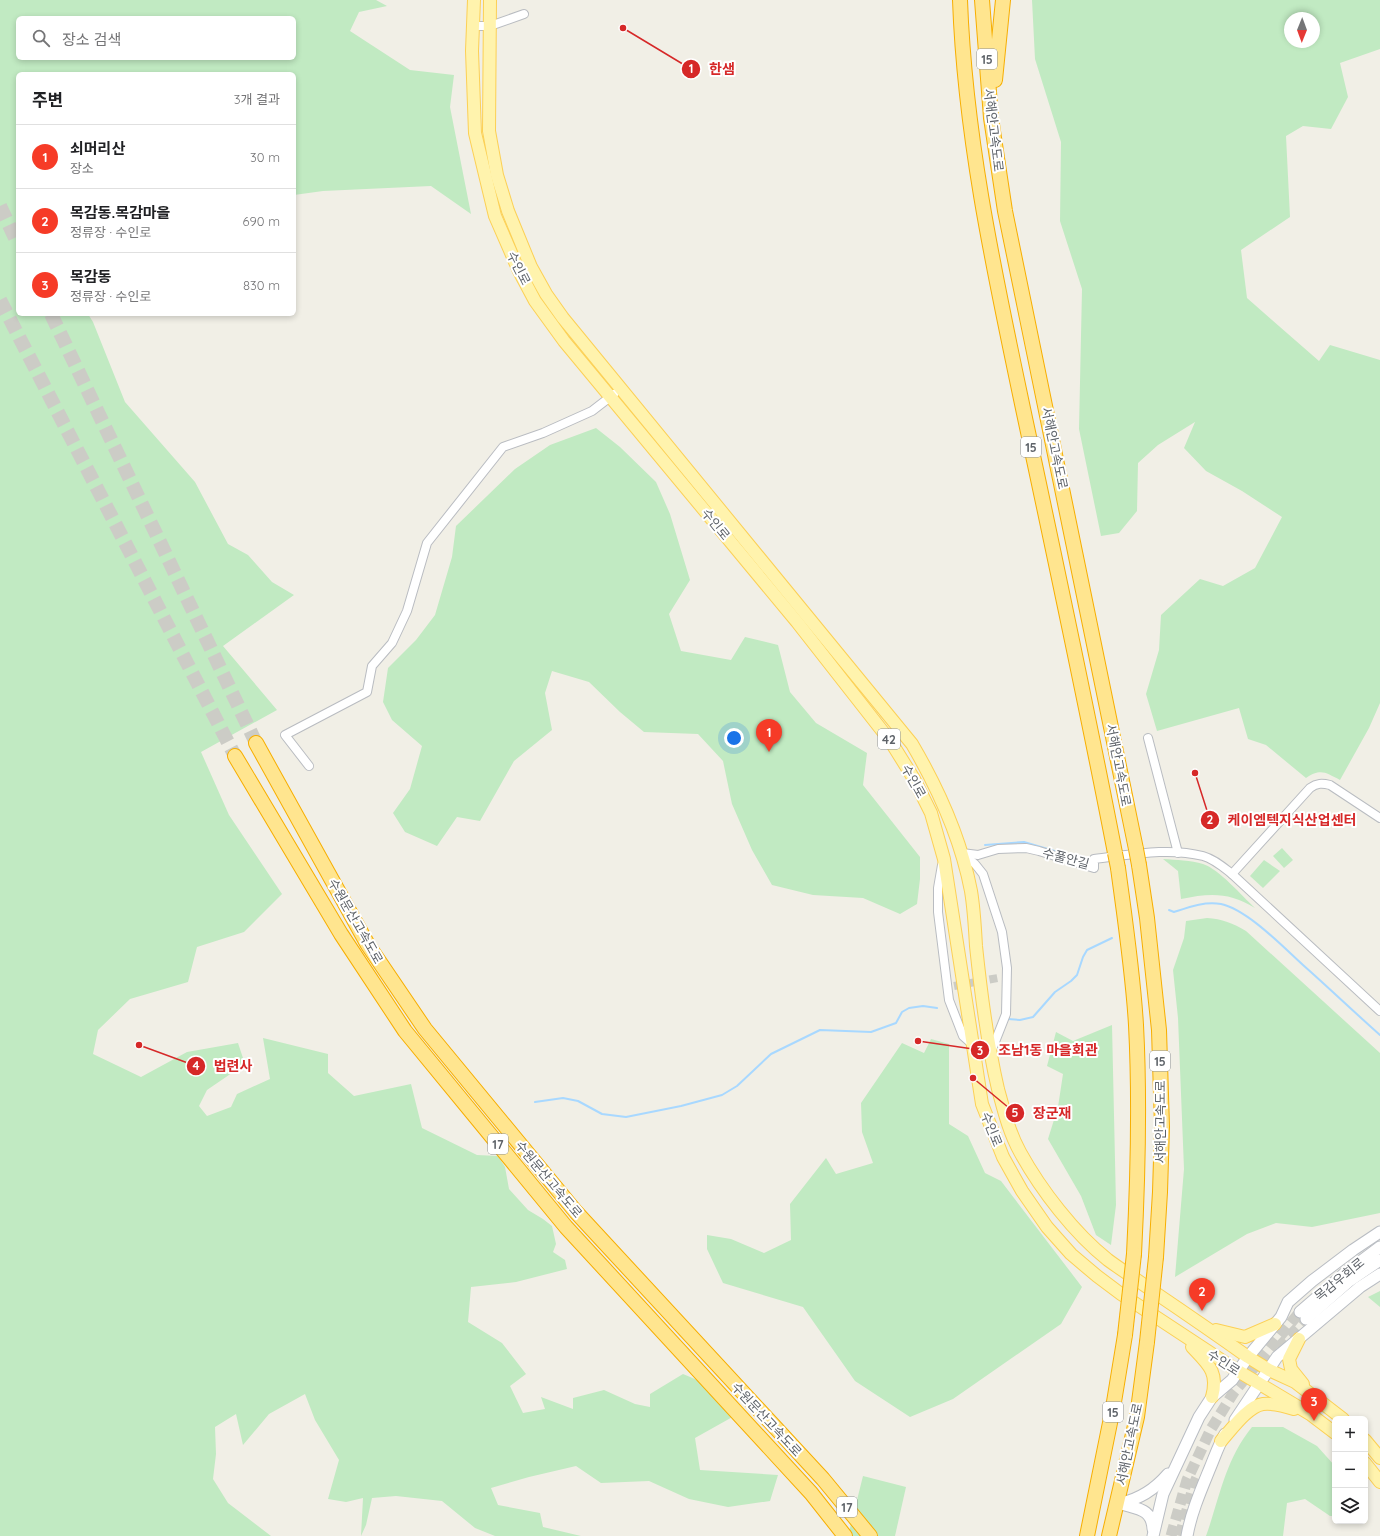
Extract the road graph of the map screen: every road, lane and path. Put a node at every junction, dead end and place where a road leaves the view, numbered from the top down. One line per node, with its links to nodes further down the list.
1 (474, 0): 7 (main road, 수인로 / 42)
2 (490, 0): 8 (main road, 수인로 / 42)
3 (959, 0): 51 (highway, 서해안고속도로 / 15, bridge)
4 (982, 0): 9 (highway, 서해안고속도로 / 15)
5 (1003, 0): 9 (highway)
6 (524, 14): 8 (street)
7 (473, 26): 8 (street); 11 (main road, 수인로 / 42)
8 (490, 26): 10 (main road, 수인로 / 42)
9 (991, 118): 47 (highway, 서해안고속도로 / 15, bridge)
10 (620, 388): 11 (street); 17 (main road, 수인로 / 42)
11 (611, 397): 15 (street); 19 (main road, 수인로 / 42)
12 (1148, 738): 18 (street)
13 (256, 743): 50 (highway, 수원문산고속도로 / 17)
14 (235, 756): 49 (highway, 수원문산고속도로 / 17)
15 (309, 766)
16 (1380, 818): 20 (street)
17 (962, 853): 18 (street, 수풀안길); 23 (main road, 수인로 / 42); 23 (street)
18 (1178, 853): 20 (street, 수풀안길)
19 (944, 859): 22 (main road, 수인로 / 42); 22 (street)
20 (1232, 874): 21 (street, 수풀안길)
21 (1380, 1011)
22 (972, 1044): 30 (main road, 수인로 / 42)
23 (991, 1053): 29 (main road, 수인로 / 42)
24 (1380, 1232): 28 (main road)
25 (1380, 1247): 26 (main road, 목감우회로)
26 (1380, 1260)
27 (1380, 1274): 31 (main road)
28 (1275, 1324): 29 (main road); 32 (main road)
29 (1206, 1328): 32 (main road, 수인로 / 42)
30 (1176, 1330): 34 (main road, 수인로 / 42); 37 (main road)
31 (1299, 1339): 33 (main road); 36 (main road)
32 (1248, 1357): 33 (main road, 수인로 / 42); 34 (main road)
33 (1268, 1370): 35 (main road); 36 (main road, 수인로 / 42)
34 (1238, 1371): 35 (main road, 수인로 / 42); 37 (main road)
35 (1259, 1384): 38 (main road, 수인로 / 42); 41 (main road)
36 (1310, 1393): 39 (main road, 수인로 / 42)
37 (1212, 1397): 44 (main road)
38 (1310, 1414): 40 (main road, 수인로 / 42); 41 (main road)
39 (1339, 1416)
40 (1332, 1431)
41 (1221, 1441): 52 (main road)
42 (1368, 1444): 43 (main road)
43 (1380, 1458)
44 (1178, 1461): 48 (main road); 48 (main road)
45 (1368, 1467): 46 (main road)
46 (1380, 1482)
47 (1109, 1534)
48 (1153, 1535)
49 (845, 1536)
50 (870, 1536)
51 (1087, 1536)
52 (1187, 1536)

